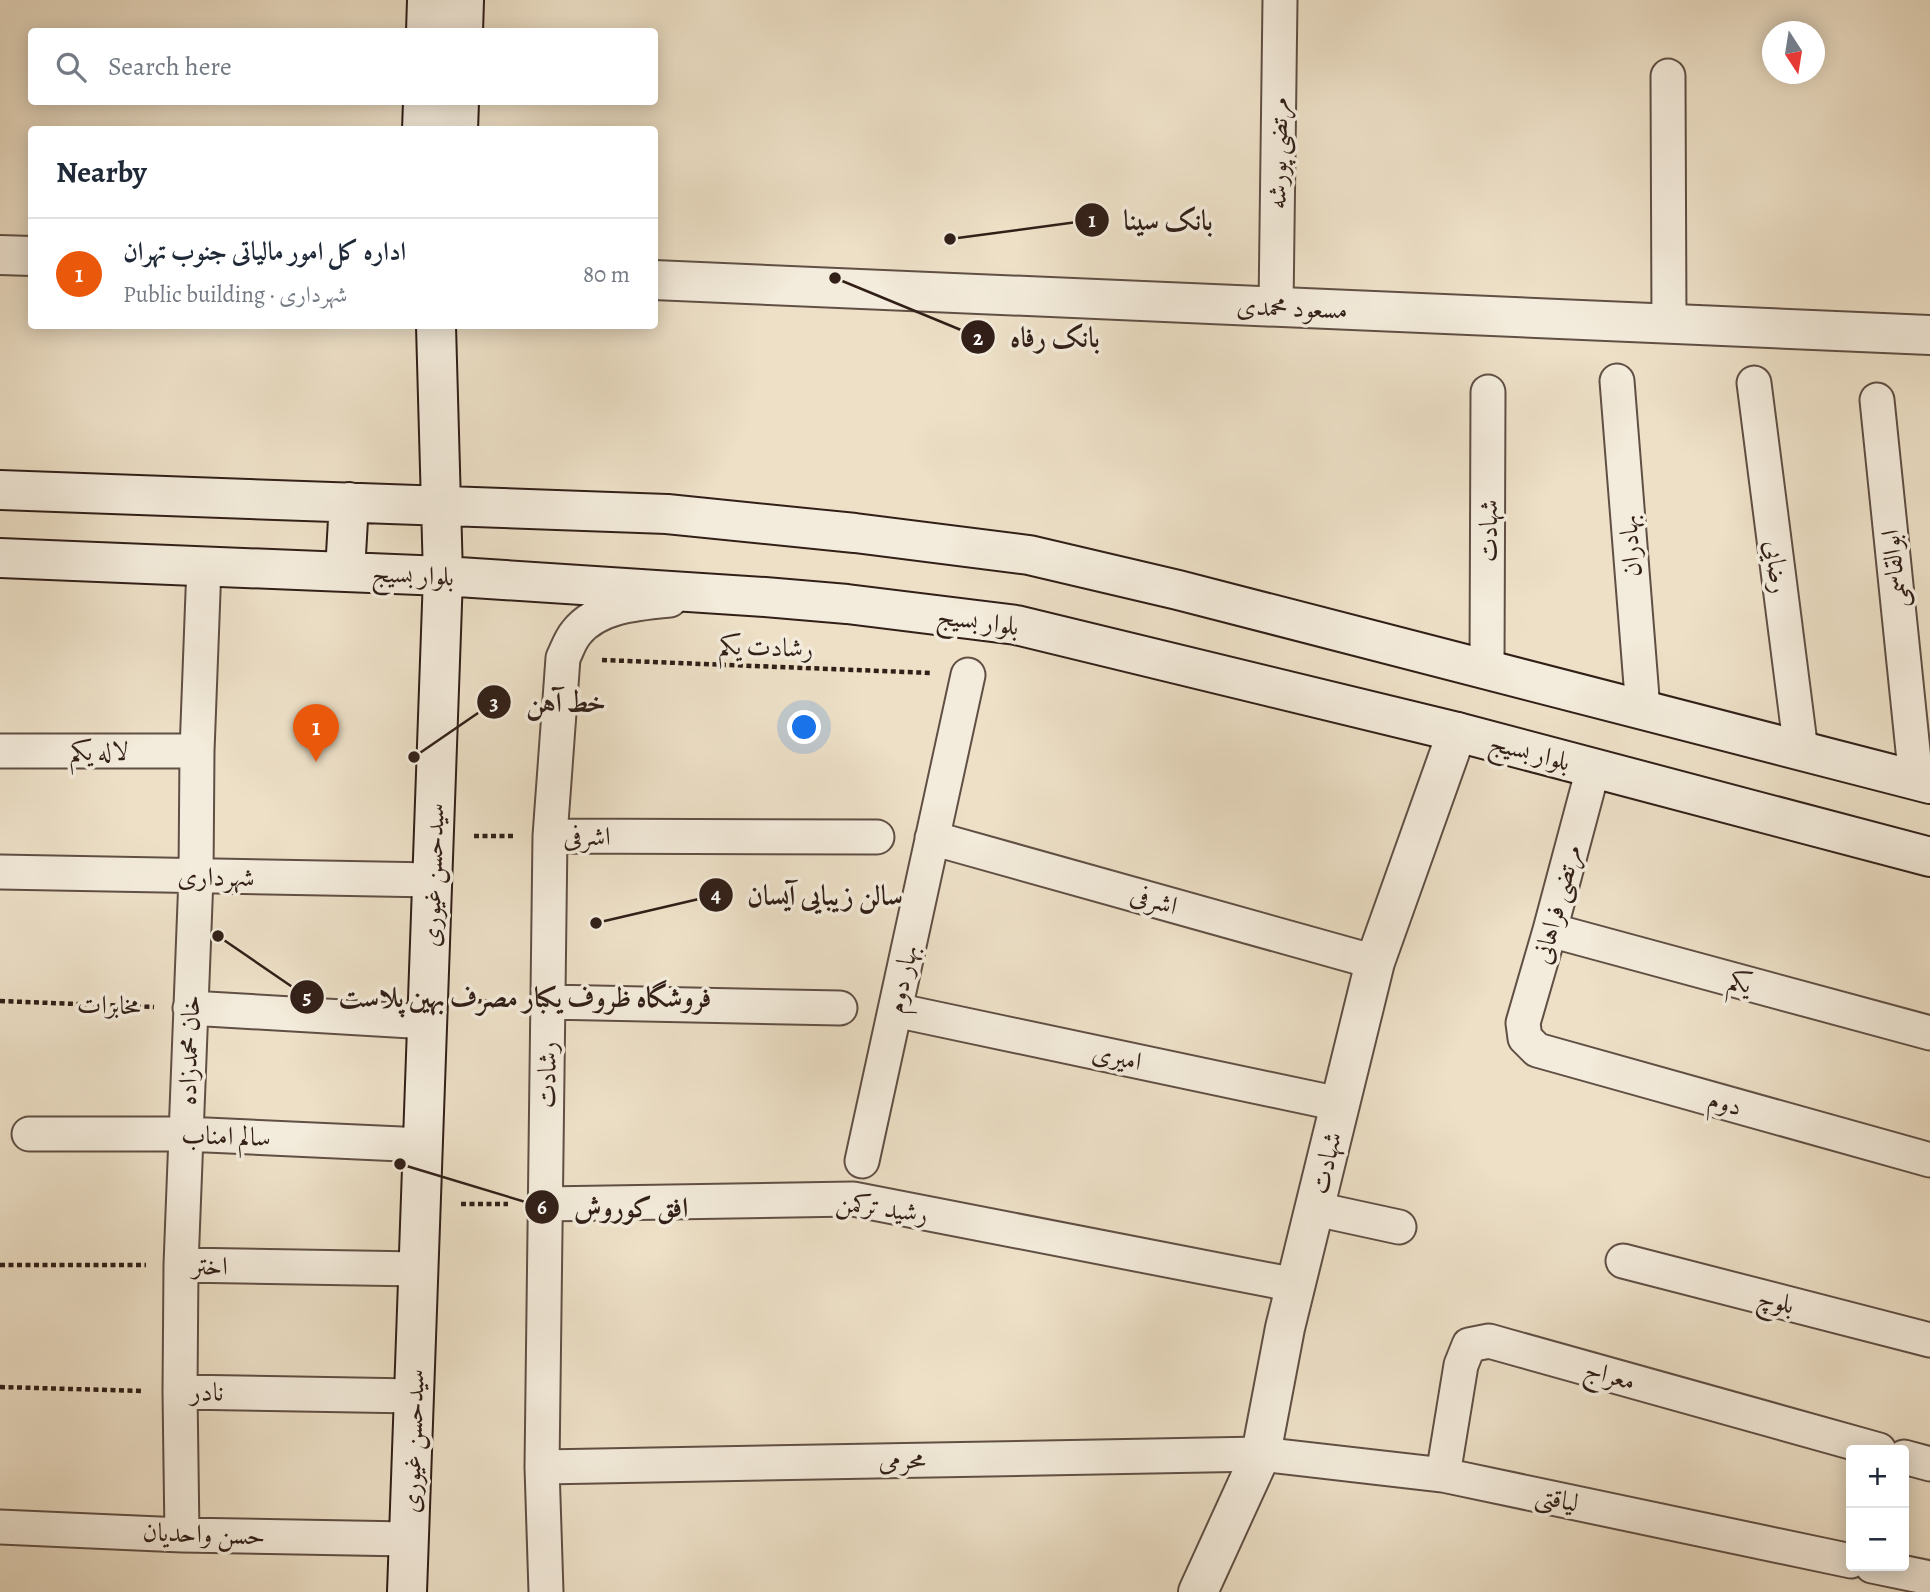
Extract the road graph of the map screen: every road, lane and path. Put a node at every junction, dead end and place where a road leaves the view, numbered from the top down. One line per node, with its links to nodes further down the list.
1 (427, 0): 4 (main road)
2 (464, 0): 5 (main road)
3 (1280, 0): 14 (street, مرتضی پورشه)
4 (426, 28)
5 (463, 28)
6 (1668, 76): 15 (street)
7 (423, 105): 9 (main road)
8 (459, 105): 10 (main road)
9 (422, 126)
10 (458, 126)
11 (0, 255): 12 (main road)
12 (28, 256)
13 (658, 280): 14 (main road, مسعود محمدی)
14 (1276, 307): 15 (main road, مسعود محمدی)
15 (1668, 324): 17 (main road, مسعود محمدی)
16 (436, 329): 24 (main road, سیدحسن غیوری)
17 (1930, 335)
18 (1617, 382): 33 (street, بهادران)
19 (1754, 383): 37 (street, رضایی)
20 (1488, 392): 31 (street, شهادت)
21 (1877, 400): 39 (street, ابوالقاسمی)
22 (0, 490): 23 (main road)
23 (349, 502): 24 (main road); 27 (main road)
24 (441, 506): 28 (main road, سیدحسن غیوری); 31 (main road)
25 (0, 558): 26 (main road, بلوار بسیج)
26 (204, 566): 27 (main road, بلوار بسیج); 36 (street, خان محمدزاده)
27 (345, 572): 28 (main road, بلوار بسیج)
28 (443, 576): 29 (main road, بلوار بسیج); 41 (main road, سیدحسن غیوری)
29 (765, 597): 30 (street, رشادت); 34 (main road, بلوار بسیج)
30 (563, 658): 32 (path, رشادت یکم); 40 (street, رشادت)
31 (1487, 670): 33 (main road)
32 (968, 675): 43 (street, بهار دوم)
33 (1643, 710): 37 (main road)
34 (1457, 732): 38 (main road, بلوار بسیج); 49 (main road, شهادت)
35 (0, 751): 36 (street, لاله یکم)
36 (197, 751): 46 (street, خان محمدزاده)
37 (1801, 751): 39 (main road)
38 (1593, 769): 44 (main road, بلوار بسیج); 48 (street, مرتضی فراهانی)
39 (1923, 782)
40 (550, 836): 41 (path); 42 (street, اشرفی); 51 (street, رشادت)
41 (434, 837): 47 (main road, سیدحسن غیوری)
42 (877, 837)
43 (932, 838): 49 (street, اشرفی); 54 (street, بهار دوم)
44 (1930, 857)
45 (0, 872): 46 (street, شهرداری)
46 (196, 877): 47 (street, شهرداری); 52 (street, خان محمدزاده)
47 (433, 880): 55 (main road, سیدحسن غیوری)
48 (1550, 930): 56 (street, یکم); 57 (street, مرتضی فراهانی)
49 (1375, 962): 58 (main road, شهادت)
50 (0, 1001): 52 (path, مخابرات)
51 (548, 1002): 53 (street); 55 (path); 65 (street, رشادت)
52 (190, 1008): 55 (street); 60 (street, خان محمدزاده)
53 (840, 1009)
54 (895, 1010): 58 (street, امیری); 63 (street, بهار دوم)
55 (428, 1011): 61 (main road, سیدحسن غیوری)
56 (1930, 1033)
57 (1525, 1038): 62 (street, دوم)
58 (1339, 1104): 66 (main road, شهادت)
59 (29, 1134): 60 (street, سالم امناب)
60 (186, 1134): 61 (street, سالم امناب); 70 (street, خان محمدزاده)
61 (423, 1145): 64 (main road, سیدحسن غیوری)
62 (1930, 1160)
63 (862, 1161)
64 (421, 1204): 65 (path); 71 (main road, سیدحسن غیوری)
65 (544, 1204): 72 (street, رشید ترکمن); 81 (street, رشادت)
66 (1316, 1209): 67 (street); 72 (main road, شهادت)
67 (1399, 1227)
68 (1623, 1261): 73 (street, بلوچ)
69 (0, 1265): 70 (path, اختر)
70 (181, 1265): 71 (street, اختر); 75 (street, خان محمدزاده)
71 (419, 1269): 76 (main road, سیدحسن غیوری)
72 (1295, 1284): 78 (main road, شهادت)
73 (1930, 1340)
74 (0, 1387): 75 (path, نادر)
75 (180, 1392): 76 (street, نادر); 84 (street, خان محمدزاده)
76 (415, 1396): 85 (main road, سیدحسن غیوری)
77 (1861, 1445): 82 (street, معراج)
78 (1261, 1454): 81 (street, محرمی); 82 (street, لیاقتی); 91 (main road, شهادت)
79 (1909, 1458): 80 (street)
80 (1930, 1464)
81 (542, 1467): 90 (street, رشادت)
82 (1443, 1475): 86 (street, لیاقتی)
83 (0, 1527): 84 (street, حسن واحدیان)
84 (182, 1535): 85 (street, حسن واحدیان)
85 (408, 1539): 89 (main road, سیدحسن غیوری)
86 (1846, 1560)
87 (1888, 1571): 88 (street)
88 (1923, 1582)
89 (407, 1592)
90 (546, 1592)
91 (1198, 1592)

